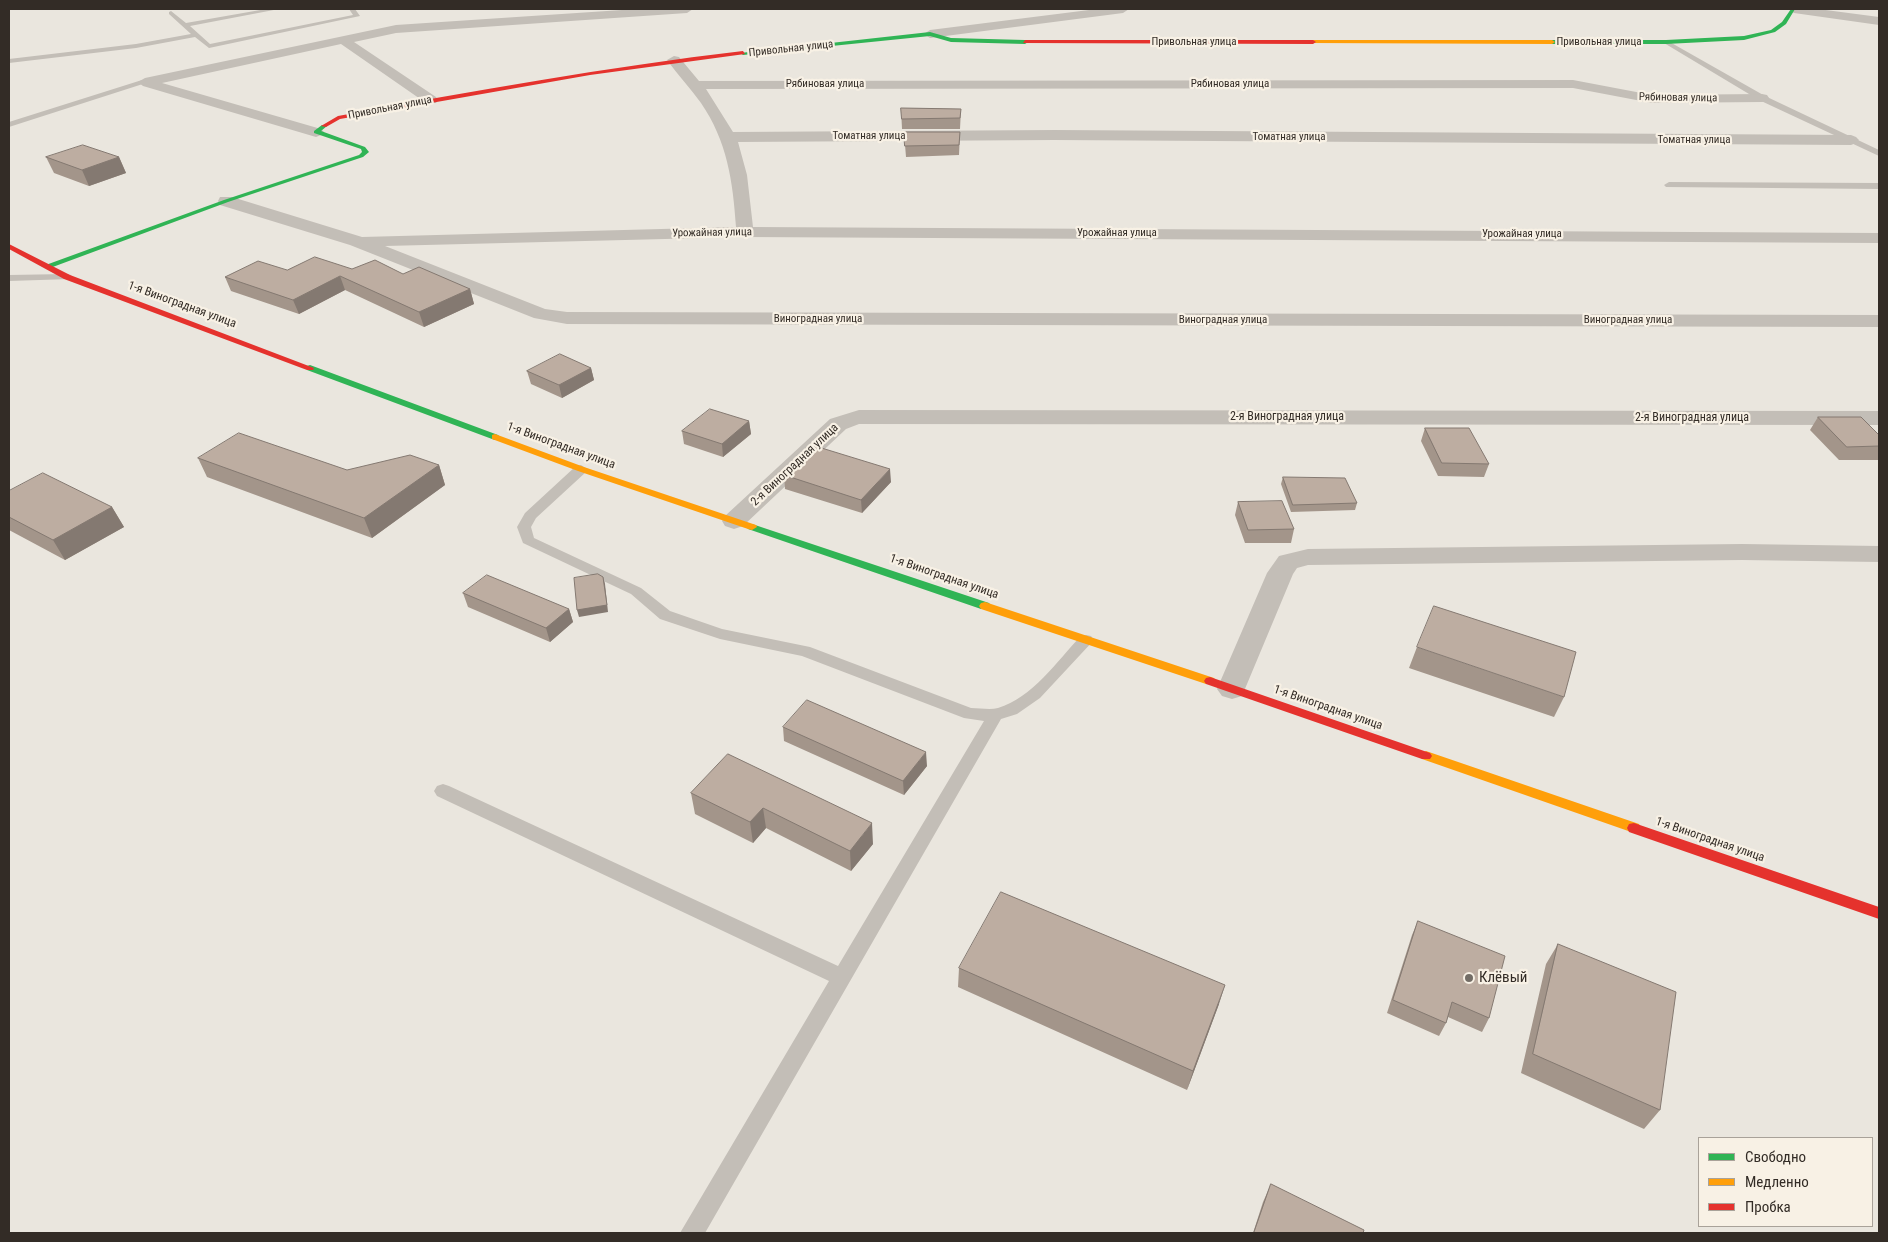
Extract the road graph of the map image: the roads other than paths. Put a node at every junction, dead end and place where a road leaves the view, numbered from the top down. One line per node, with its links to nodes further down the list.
1 (276, 9): 11 (lane)
2 (352, 9): 13 (lane)
3 (687, 9): 14 (street)
4 (1123, 9): 10 (street)
5 (1794, 9): 8 (street); 15 (street, Привольная улица)
6 (171, 13): 11 (lane)
7 (1009, 13): 10 (street)
8 (1852, 13): 9 (street)
9 (1879, 20)
10 (1025, 22): 12 (street)
11 (184, 25): 13 (lane)
12 (930, 34): 15 (street, Привольная улица); 16 (street, Привольная улица)
13 (196, 35): 17 (lane)
14 (343, 40): 18 (street); 21 (street)
15 (1666, 42): 20 (lane)
16 (674, 60): 19 (street); 21 (street, Привольная улица)
17 (9, 61)
18 (145, 82): 22 (lane); 23 (street)
19 (696, 85): 20 (street, Рябиновая улица); 24 (street)
20 (1762, 98): 25 (lane)
21 (431, 100): 23 (street, Привольная улица)
22 (9, 125)
23 (316, 132): 29 (street)
24 (727, 137): 25 (street, Томатная улица); 30 (street)
25 (1852, 140): 26 (lane)
26 (1879, 153)
27 (1669, 185): 28 (lane)
28 (1879, 186)
29 (226, 202): 32 (street); 34 (street)
30 (746, 232): 31 (street, Урожайная улица); 32 (street, Урожайная улица)
31 (1879, 238)
32 (356, 242): 37 (street, Виноградная улица)
33 (9, 246): 34 (street, 1-я Виноградная улица)
34 (47, 266): 35 (street, 1-я Виноградная улица)
35 (67, 277): 36 (lane); 39 (street, 1-я Виноградная улица)
36 (9, 278)
37 (1879, 321)
38 (1879, 418): 40 (street, 2-я Виноградная улица)
39 (581, 469): 40 (street, 1-я Виноградная улица); 44 (lane)
40 (734, 521): 42 (street, 1-я Виноградная улица)
41 (1879, 554): 43 (street)
42 (1086, 640): 43 (street, 1-я Виноградная улица); 44 (lane)
43 (1232, 689): 46 (street, 1-я Виноградная улица)
44 (996, 714): 47 (lane)
45 (442, 791): 47 (lane)
46 (1879, 914)
47 (842, 978): 48 (lane)
48 (692, 1233)

